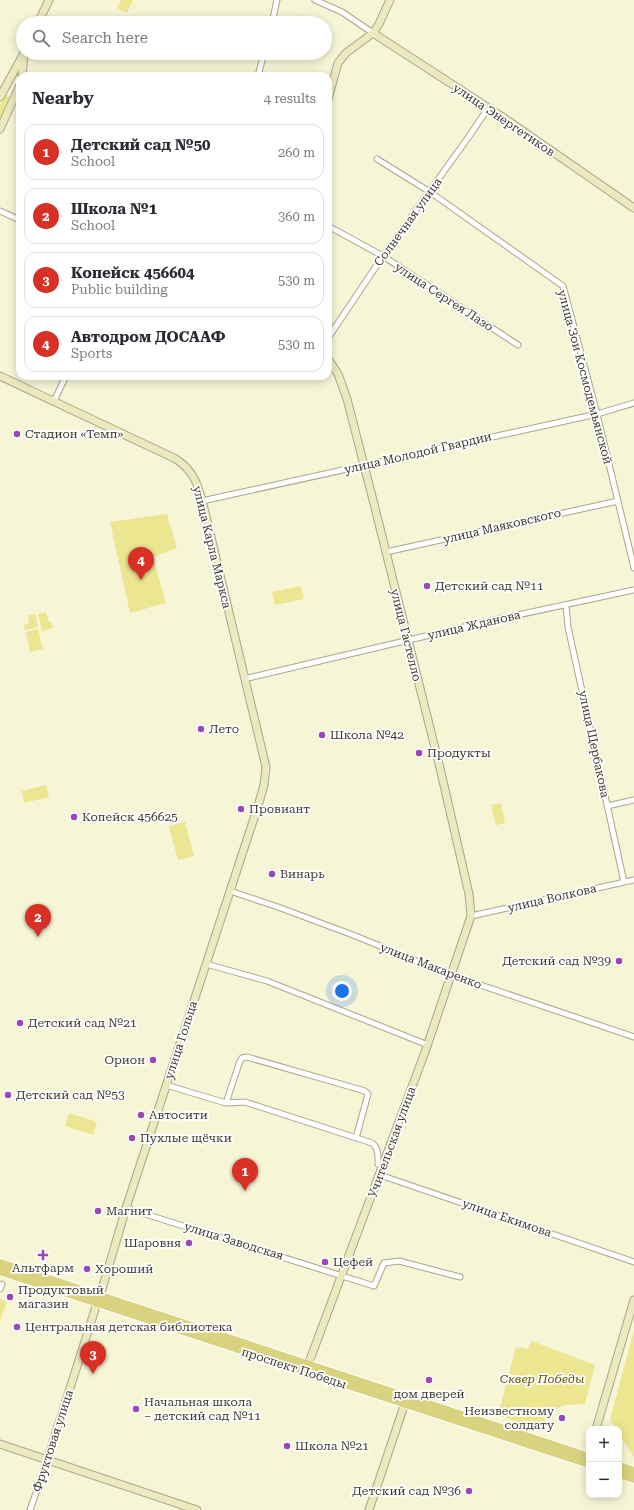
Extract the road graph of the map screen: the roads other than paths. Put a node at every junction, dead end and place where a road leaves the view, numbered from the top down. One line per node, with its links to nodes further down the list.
1 (49, 0): 5 (street)
2 (278, 0): 6 (street)
3 (315, 0): 7 (street)
4 (390, 0): 7 (street)
5 (41, 16)
6 (274, 16)
7 (373, 33): 13 (street); 16 (street, улица Энергетиков)
8 (20, 60): 15 (street)
9 (23, 60): 11 (street)
10 (262, 60): 12 (street)
11 (22, 72)
12 (259, 72)
13 (332, 83)
14 (16, 94): 17 (street)
15 (0, 97)
16 (488, 108): 19 (street, Солнечная улица); 20 (street, улица Энергетиков)
17 (0, 129)
18 (377, 158): 19 (street, улица Зои Космодемьянской)
19 (430, 192): 24 (street, Солнечная улица); 32 (street, улица Зои Космодемьянской)
20 (634, 208)
21 (0, 211): 22 (street)
22 (16, 218)
23 (332, 228): 24 (street, улица Сергея Лазо)
24 (383, 256): 25 (street, Солнечная улица); 26 (street, улица Сергея Лазо)
25 (332, 332)
26 (518, 345)
27 (332, 365): 33 (street, улица Гастелло)
28 (0, 376): 30 (street, улица Карла Маркса)
29 (64, 380): 30 (street)
30 (54, 401): 35 (street, улица Карла Маркса)
31 (634, 403): 32 (street, улица Молодой Гвардии)
32 (597, 414): 33 (street, улица Молодой Гвардии); 34 (street, улица Зои Космодемьянской)
33 (364, 465): 35 (street, улица Молодой Гвардии); 36 (street, улица Гастелло)
34 (618, 500): 36 (street, улица Маяковского); 37 (street, улица Зои Космодемьянской)
35 (202, 501): 41 (street, улица Карла Маркса)
36 (386, 552): 40 (street, улица Гастелло)
37 (634, 568)
38 (634, 590): 39 (street, улица Жданова)
39 (566, 605): 40 (street, улица Жданова); 44 (street, улица Щербакова)
40 (407, 641): 41 (street, улица Жданова); 48 (street, улица Гастелло)
41 (244, 679): 42 (street, улица Карла Маркса)
42 (264, 786): 47 (street, улица Гольца)
43 (634, 800): 44 (street)
44 (607, 806): 46 (street, улица Щербакова)
45 (634, 880): 46 (street, улица Волкова)
46 (624, 882): 48 (street, улица Волкова)
47 (230, 891): 49 (street, улица Гольца); 50 (street, улица Макаренко)
48 (470, 916): 50 (street, Учительская улица)
49 (206, 964): 52 (street); 53 (street, улица Гольца)
50 (451, 975): 51 (street, улица Макаренко); 52 (street, Учительская улица)
51 (634, 1037)
52 (428, 1045): 56 (street, Учительская улица)
53 (166, 1085): 54 (street); 58 (street, улица Гольца)
54 (226, 1103): 55 (street); 55 (street)
55 (356, 1138): 56 (street)
56 (383, 1167): 57 (street, Учительская улица)
57 (380, 1175): 59 (street, улица Екимова); 62 (street, Учительская улица)
58 (126, 1208): 62 (street, улица Заводская); 64 (street, улица Гольца)
59 (634, 1262)
60 (0, 1263): 64 (main road, проспект Победы)
61 (0, 1271): 64 (main road, проспект Победы)
62 (341, 1276): 63 (street, улица Заводская); 66 (street, Учительская улица)
63 (460, 1277)
64 (98, 1299): 66 (main road, проспект Победы); 71 (street, Фруктовая улица)
65 (634, 1300): 68 (street)
66 (307, 1368): 67 (main road, проспект Победы)
67 (406, 1400): 70 (main road, проспект Победы); 78 (street)
68 (597, 1426)
69 (0, 1444): 71 (street)
70 (586, 1458)
71 (47, 1461): 76 (street, Фруктовая улица); 77 (street)
72 (622, 1467): 73 (main road)
73 (634, 1471)
74 (622, 1475): 75 (main road)
75 (634, 1479)
76 (30, 1510)
77 (197, 1510)
78 (369, 1510)

